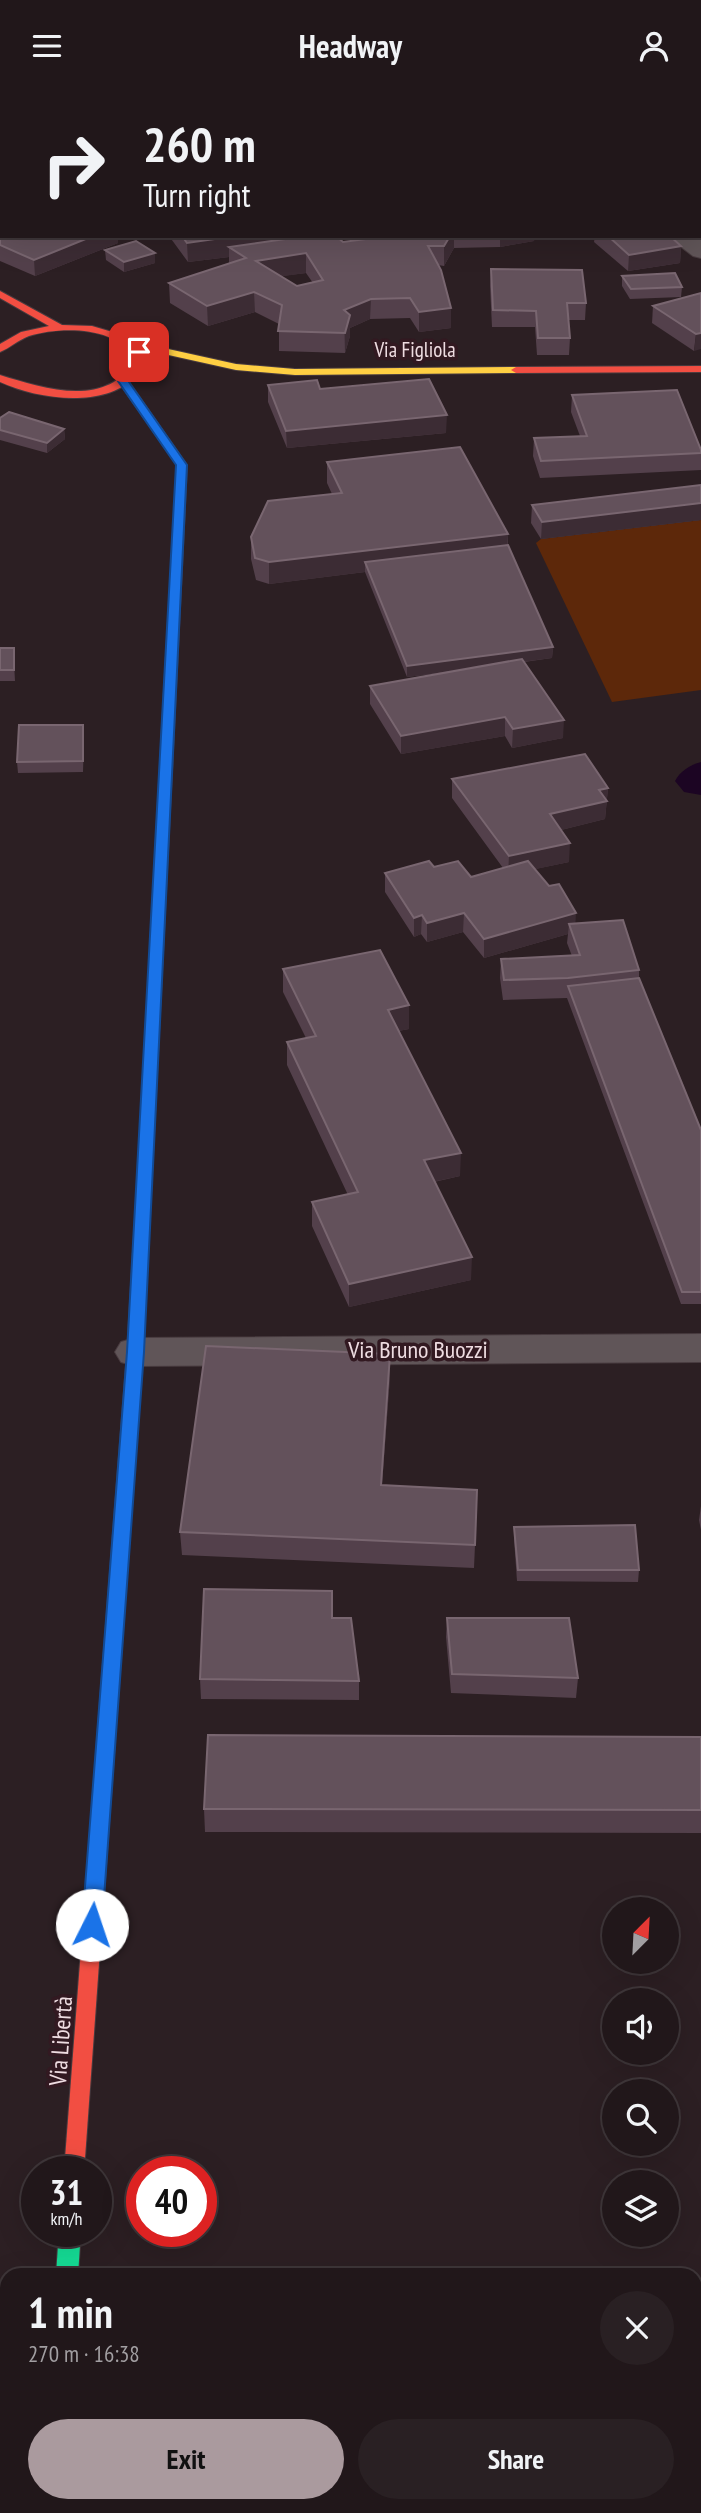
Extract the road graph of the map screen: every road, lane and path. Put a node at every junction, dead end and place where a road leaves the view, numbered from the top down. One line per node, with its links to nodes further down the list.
1 (682, 238): 2 (street)
2 (701, 251)
3 (0, 294): 4 (street)
4 (58, 328): 5 (street, Via Figliola); 6 (street)
5 (132, 344): 7 (street, Via Figliola); 9 (street)
6 (0, 349)
7 (701, 369)
8 (0, 378): 9 (street)
9 (123, 381): 11 (street, Via Libertà)
10 (701, 1348): 11 (street, Via Bruno Buozzi)
11 (135, 1352): 12 (street, Via Libertà)
12 (75, 2156)
13 (69, 2247): 14 (street)
14 (67, 2268)

